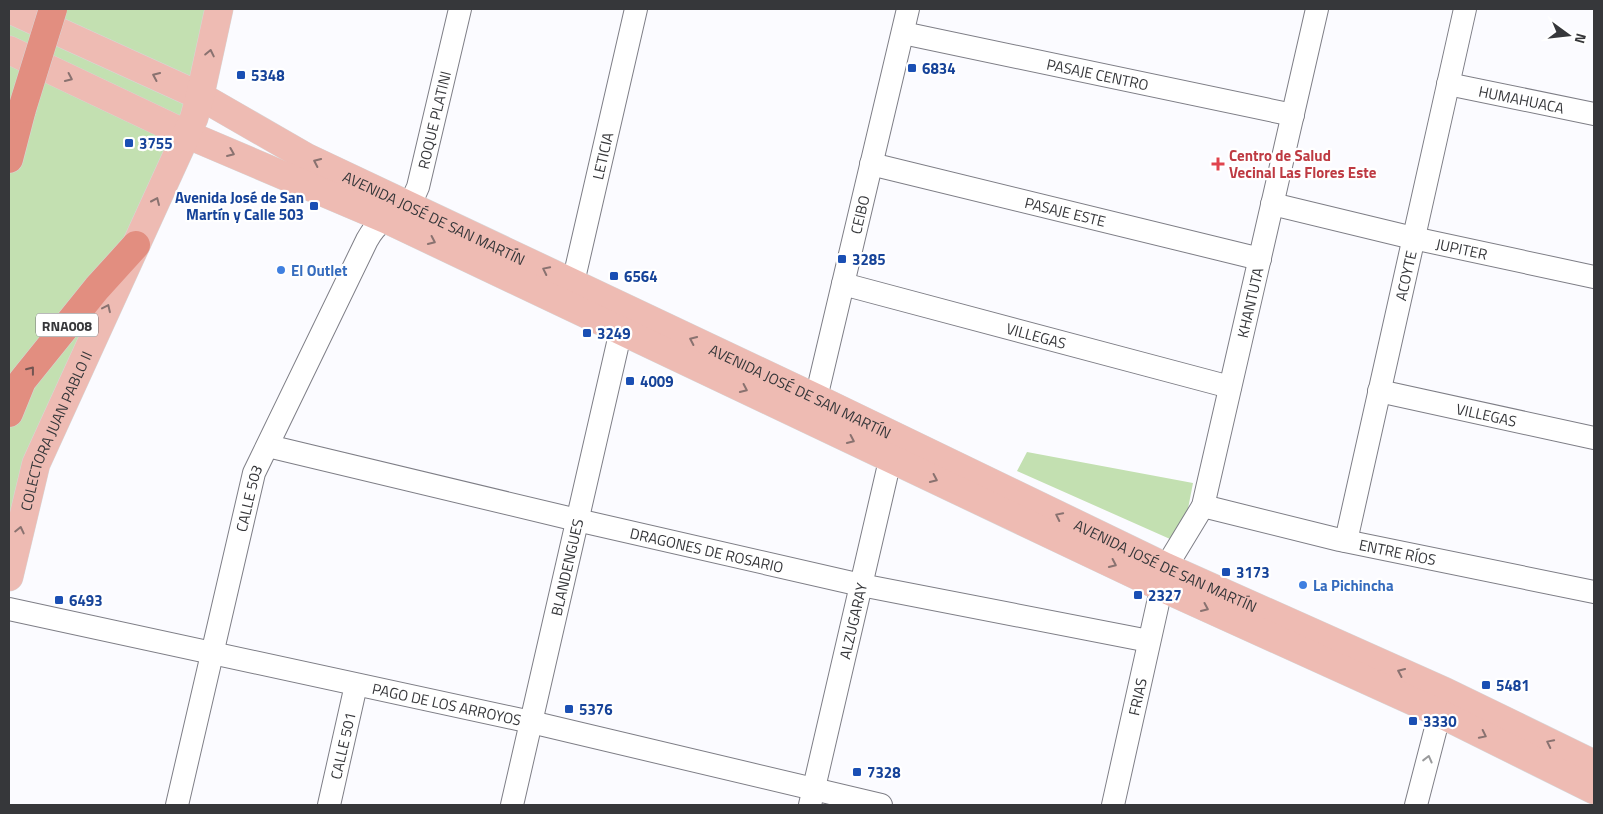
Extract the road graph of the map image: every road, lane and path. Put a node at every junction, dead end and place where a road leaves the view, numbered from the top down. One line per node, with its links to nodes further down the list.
1 (9, 9): 12 (main road, AVENIDA JOSÉ DE SAN MARTÍN, one-way to 1)
2 (53, 9): 16 (highway, bridge)
3 (219, 9): 12 (main road, COLECTORA JUAN PABLO II, one-way to 3)
4 (460, 9): 19 (street, ROQUE PLATINI)
5 (636, 9): 25 (street, LETICIA)
6 (908, 9): 9 (street, CEIBO)
7 (1317, 9): 14 (street, KHANTUTA)
8 (1465, 9): 11 (street, ACOYTE)
9 (903, 33): 14 (street, PASAJE CENTRO); 17 (street, CEIBO)
10 (9, 50): 15 (main road, AVENIDA JOSÉ DE SAN MARTÍN, one-way to 15)
11 (1448, 84): 13 (street, HUMAHUACA); 20 (street, ACOYTE)
12 (200, 96): 15 (main road, COLECTORA JUAN PABLO II); 19 (main road, AVENIDA JOSÉ DE SAN MARTÍN, one-way to 12)
13 (1594, 114)
14 (1293, 115): 18 (street, KHANTUTA)
15 (186, 134): 19 (main road, AVENIDA JOSÉ DE SAN MARTÍN, one-way to 19); 21 (main road, COLECTORA JUAN PABLO II, one-way to 15)
16 (9, 159)
17 (871, 164): 22 (street, PASAJE ESTE); 24 (street, CEIBO)
18 (1272, 204): 20 (street, JUPITER); 22 (street, KHANTUTA)
19 (398, 212): 25 (main road, AVENIDA JOSÉ DE SAN MARTÍN); 32 (street, CALLE 503)
20 (1414, 238): 23 (street, JUPITER); 28 (street, ACOYTE)
21 (136, 245): 30 (highway, RNA008, one-way to 21); 37 (main road, COLECTORA JUAN PABLO II, one-way to 21)
22 (1260, 259): 27 (street, KHANTUTA)
23 (1594, 277)
24 (843, 284): 27 (street, VILLEGAS); 29 (street, CEIBO)
25 (571, 294): 26 (main road, AVENIDA JOSÉ DE SAN MARTÍN); 29 (main road, AVENIDA JOSÉ DE SAN MARTÍN, one-way to 25)
26 (621, 330): 29 (main road, AVENIDA JOSÉ DE SAN MARTÍN, one-way to 29); 35 (street, BLANDENGUES)
27 (1230, 387): 34 (street, KHANTUTA)
28 (1379, 392): 31 (street, VILLEGAS); 36 (street, ACOYTE)
29 (814, 409): 33 (main road, AVENIDA JOSÉ DE SAN MARTÍN)
30 (9, 413)
31 (1594, 438)
32 (268, 446): 35 (street, DRAGONES DE ROSARIO); 43 (street, CALLE 503)
33 (893, 448): 38 (main road, AVENIDA JOSÉ DE SAN MARTÍN); 39 (street, ALZUGARAY)
34 (1203, 506): 36 (street, ENTRE RÍOS); 38 (street, KHANTUTA)
35 (578, 520): 39 (street, DRAGONES DE ROSARIO); 46 (street, BLANDENGUES)
36 (1346, 541): 40 (street, ENTRE RÍOS)
37 (9, 577)
38 (1164, 577): 42 (street, FRIAS); 45 (main road, AVENIDA JOSÉ DE SAN MARTÍN)
39 (861, 585): 42 (street, DRAGONES DE ROSARIO); 49 (street, ALZUGARAY)
40 (1594, 592)
41 (9, 609): 43 (street, PAGO DE LOS ARROYOS)
42 (1149, 641): 54 (street, FRIAS)
43 (212, 654): 44 (street, PAGO DE LOS ARROYOS); 50 (street, CALLE 503)
44 (356, 685): 46 (street, PAGO DE LOS ARROYOS); 51 (street, CALLE 501)
45 (1443, 702): 47 (main road, AVENIDA JOSÉ DE SAN MARTÍN, one-way to 45); 48 (main road, AVENIDA JOSÉ DE SAN MARTÍN, one-way to 48); 55 (street, one-way to 45)
46 (532, 722): 49 (street, PAGO DE LOS ARROYOS); 52 (street, BLANDENGUES)
47 (1594, 764)
48 (1594, 790)
49 (812, 797): 53 (street, PAGO DE LOS ARROYOS)
50 (177, 805)
51 (329, 805)
52 (512, 805)
53 (881, 805)
54 (1114, 805)
55 (1416, 805)

